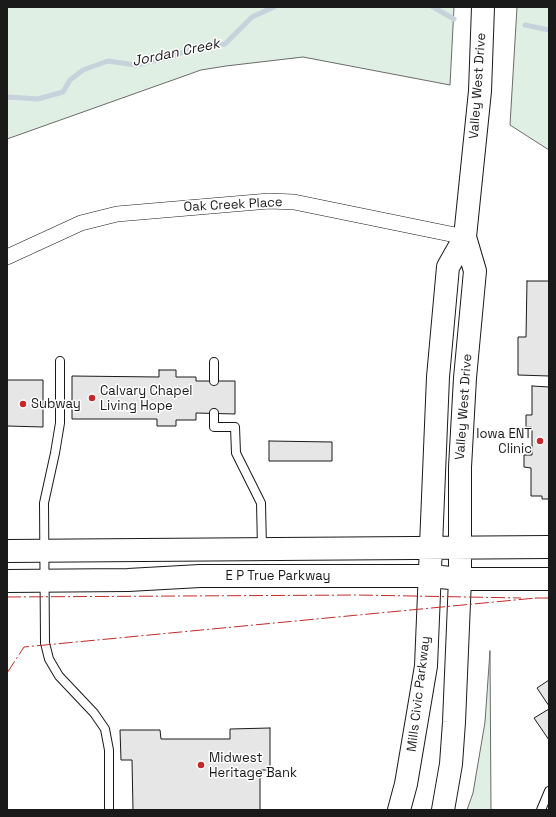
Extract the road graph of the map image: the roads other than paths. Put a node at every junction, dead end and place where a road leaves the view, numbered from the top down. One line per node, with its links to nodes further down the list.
1 (483, 7): 2 (main road, Valley West Drive)
2 (465, 237): 3 (street, Oak Creek Place); 8 (main road, Valley West Drive); 10 (main road, Valley West Drive)
3 (7, 257)
4 (60, 362): 12 (lane)
5 (214, 362): 6 (lane)
6 (214, 381)
7 (214, 413): 11 (lane)
8 (460, 546): 9 (main road); 10 (main road); 15 (main road, Valley West Drive)
9 (549, 546)
10 (432, 547): 11 (main road); 14 (main road, Valley West Drive)
11 (262, 548): 12 (main road)
12 (44, 550): 13 (main road); 18 (lane)
13 (7, 551)
14 (431, 576): 15 (main road, E P True Parkway); 18 (main road, E P True Parkway); 21 (main road, Mills Civic Parkway)
15 (460, 579): 16 (main road, E P True Parkway); 22 (main road)
16 (549, 579)
17 (7, 581): 18 (main road, E P True Parkway)
18 (44, 581): 20 (lane)
19 (549, 791): 23 (lane)
20 (109, 810)
21 (399, 810)
22 (444, 810)
23 (541, 810)

